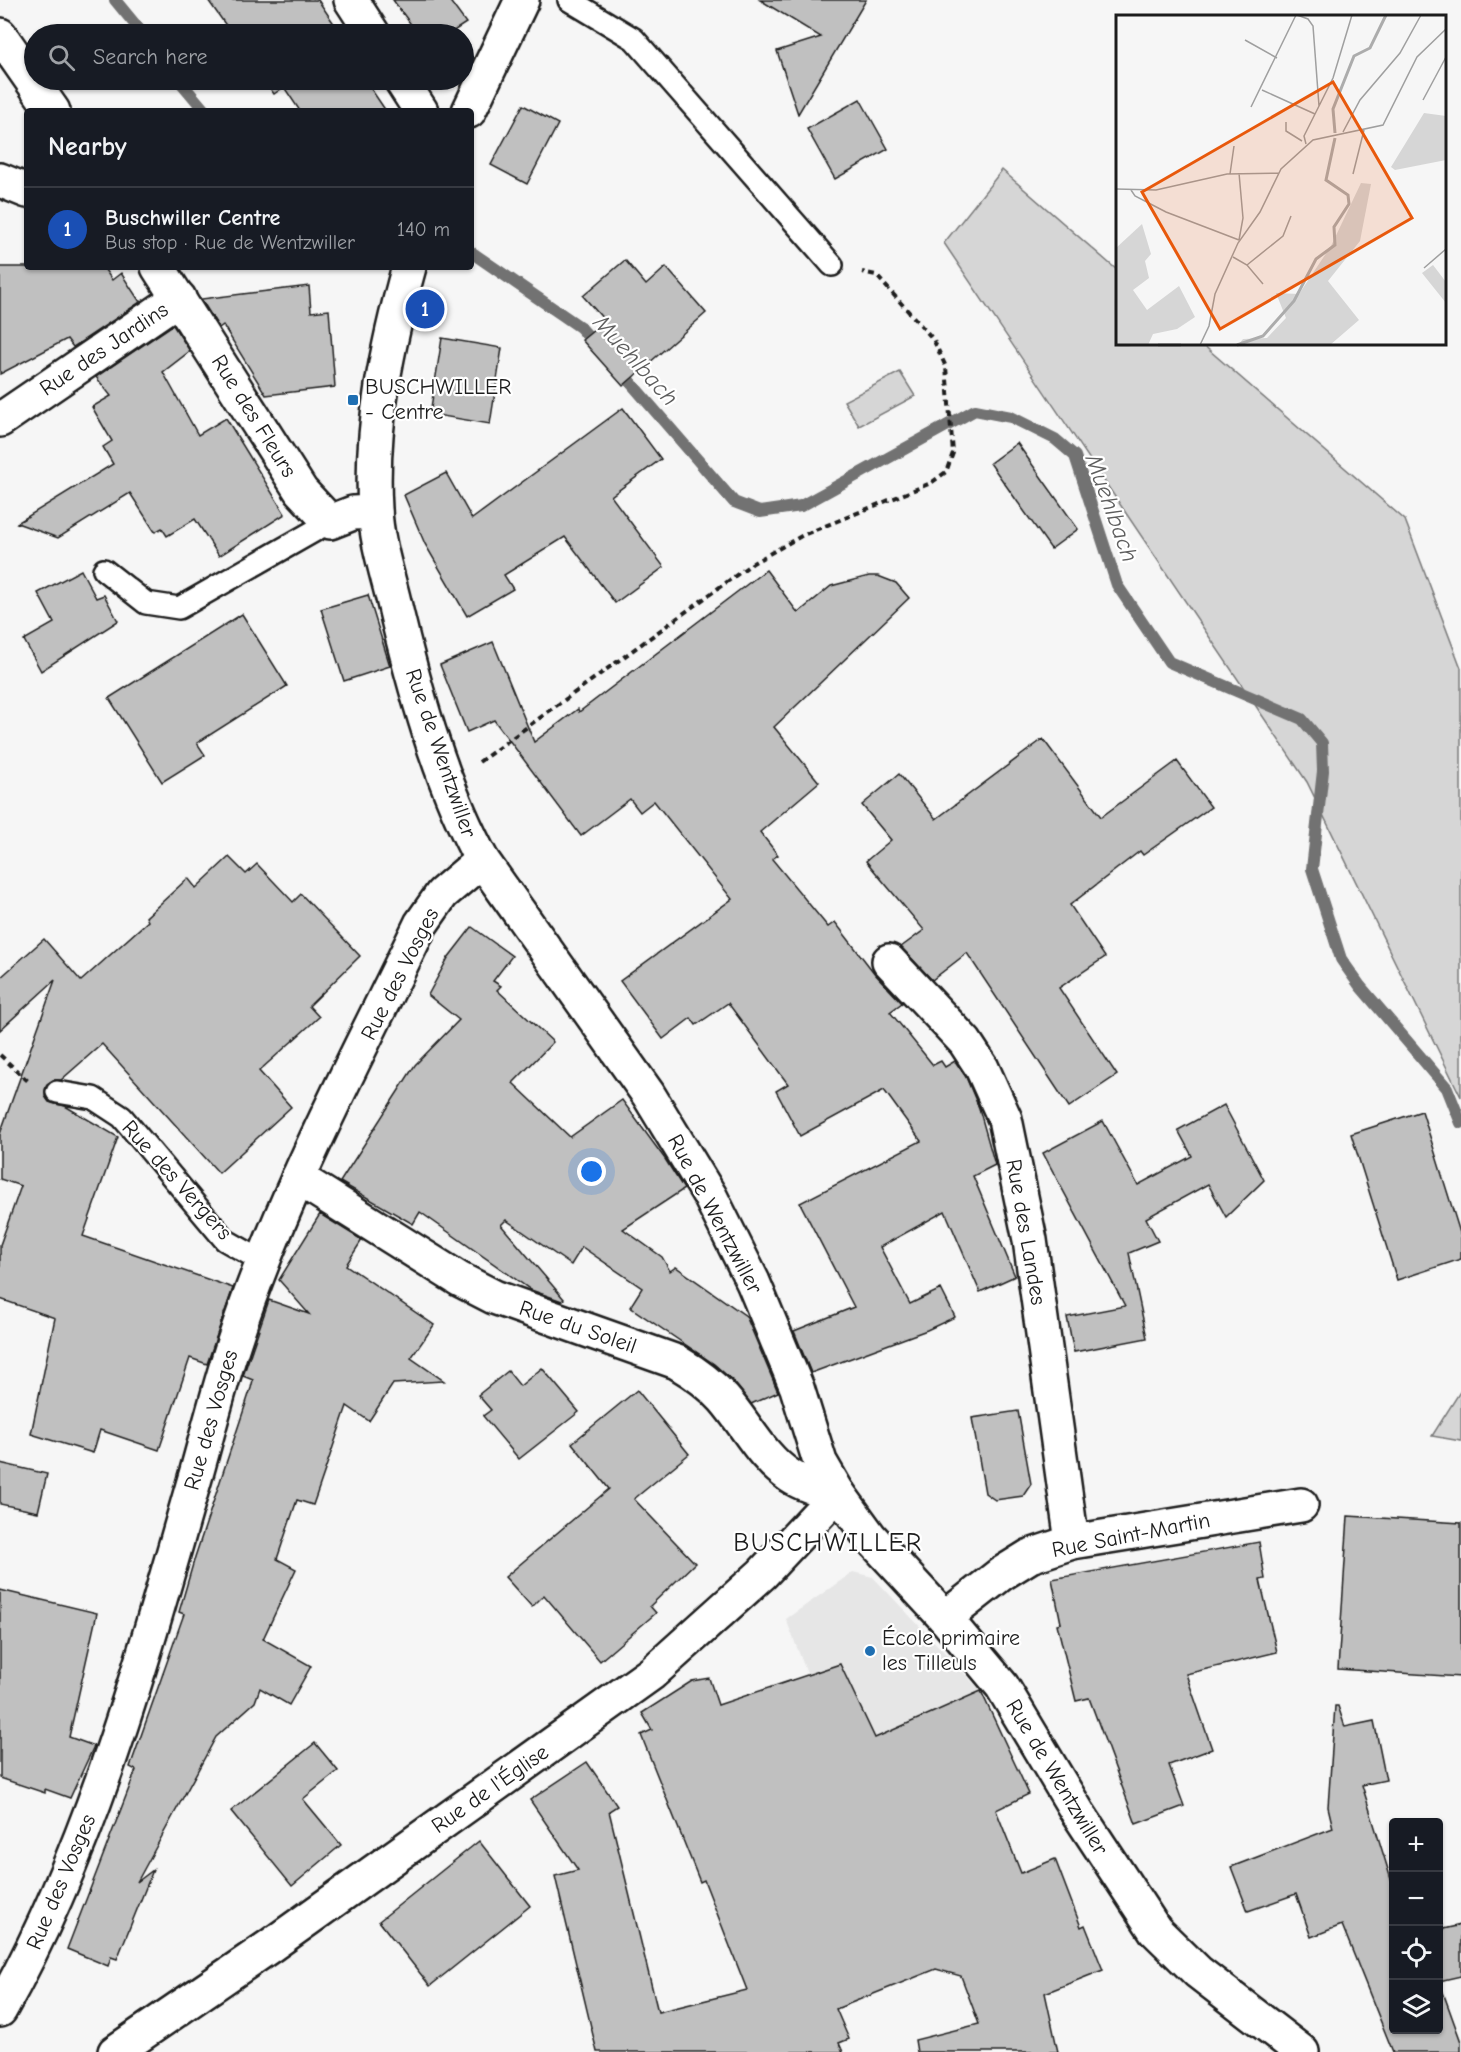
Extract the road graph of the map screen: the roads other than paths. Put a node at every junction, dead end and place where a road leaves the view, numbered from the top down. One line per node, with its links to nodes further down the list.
1 (351, 0): 4 (street)
2 (522, 0): 11 (street)
3 (569, 0): 14 (lane)
4 (367, 24)
5 (0, 35): 6 (street)
6 (24, 69)
7 (38, 90): 9 (street)
8 (407, 90): 10 (street)
9 (51, 108)
10 (419, 108)
11 (470, 108)
12 (0, 180): 13 (street)
13 (24, 189)
14 (832, 266)
15 (160, 270): 17 (street, Rue des Fleurs)
16 (408, 270): 19 (street, Rue de Wentzwiller)
17 (178, 298): 18 (street, Rue des Jardins); 20 (street, Rue des Fleurs)
18 (0, 420)
19 (375, 512): 20 (street); 22 (street, Rue de Wentzwiller)
20 (330, 522): 21 (lane)
21 (104, 570)
22 (482, 860): 25 (street, Rue des Vosges); 27 (street, Rue de Wentzwiller)
23 (889, 961): 29 (street, Rue des Landes)
24 (57, 1092): 26 (lane, Rue des Vergers)
25 (298, 1179): 26 (street, Rue des Vosges); 27 (street, Rue du Soleil)
26 (262, 1261): 31 (street, Rue des Vosges)
27 (838, 1493): 30 (street, Rue de Wentzwiller); 32 (street, Rue de l'Église)
28 (1301, 1505): 29 (street, Rue Saint-Martin)
29 (1072, 1542): 30 (street, Rue Saint-Martin)
30 (945, 1618): 33 (street, Rue de Wentzwiller)
31 (0, 2010)
32 (115, 2052)
33 (1302, 2052)

